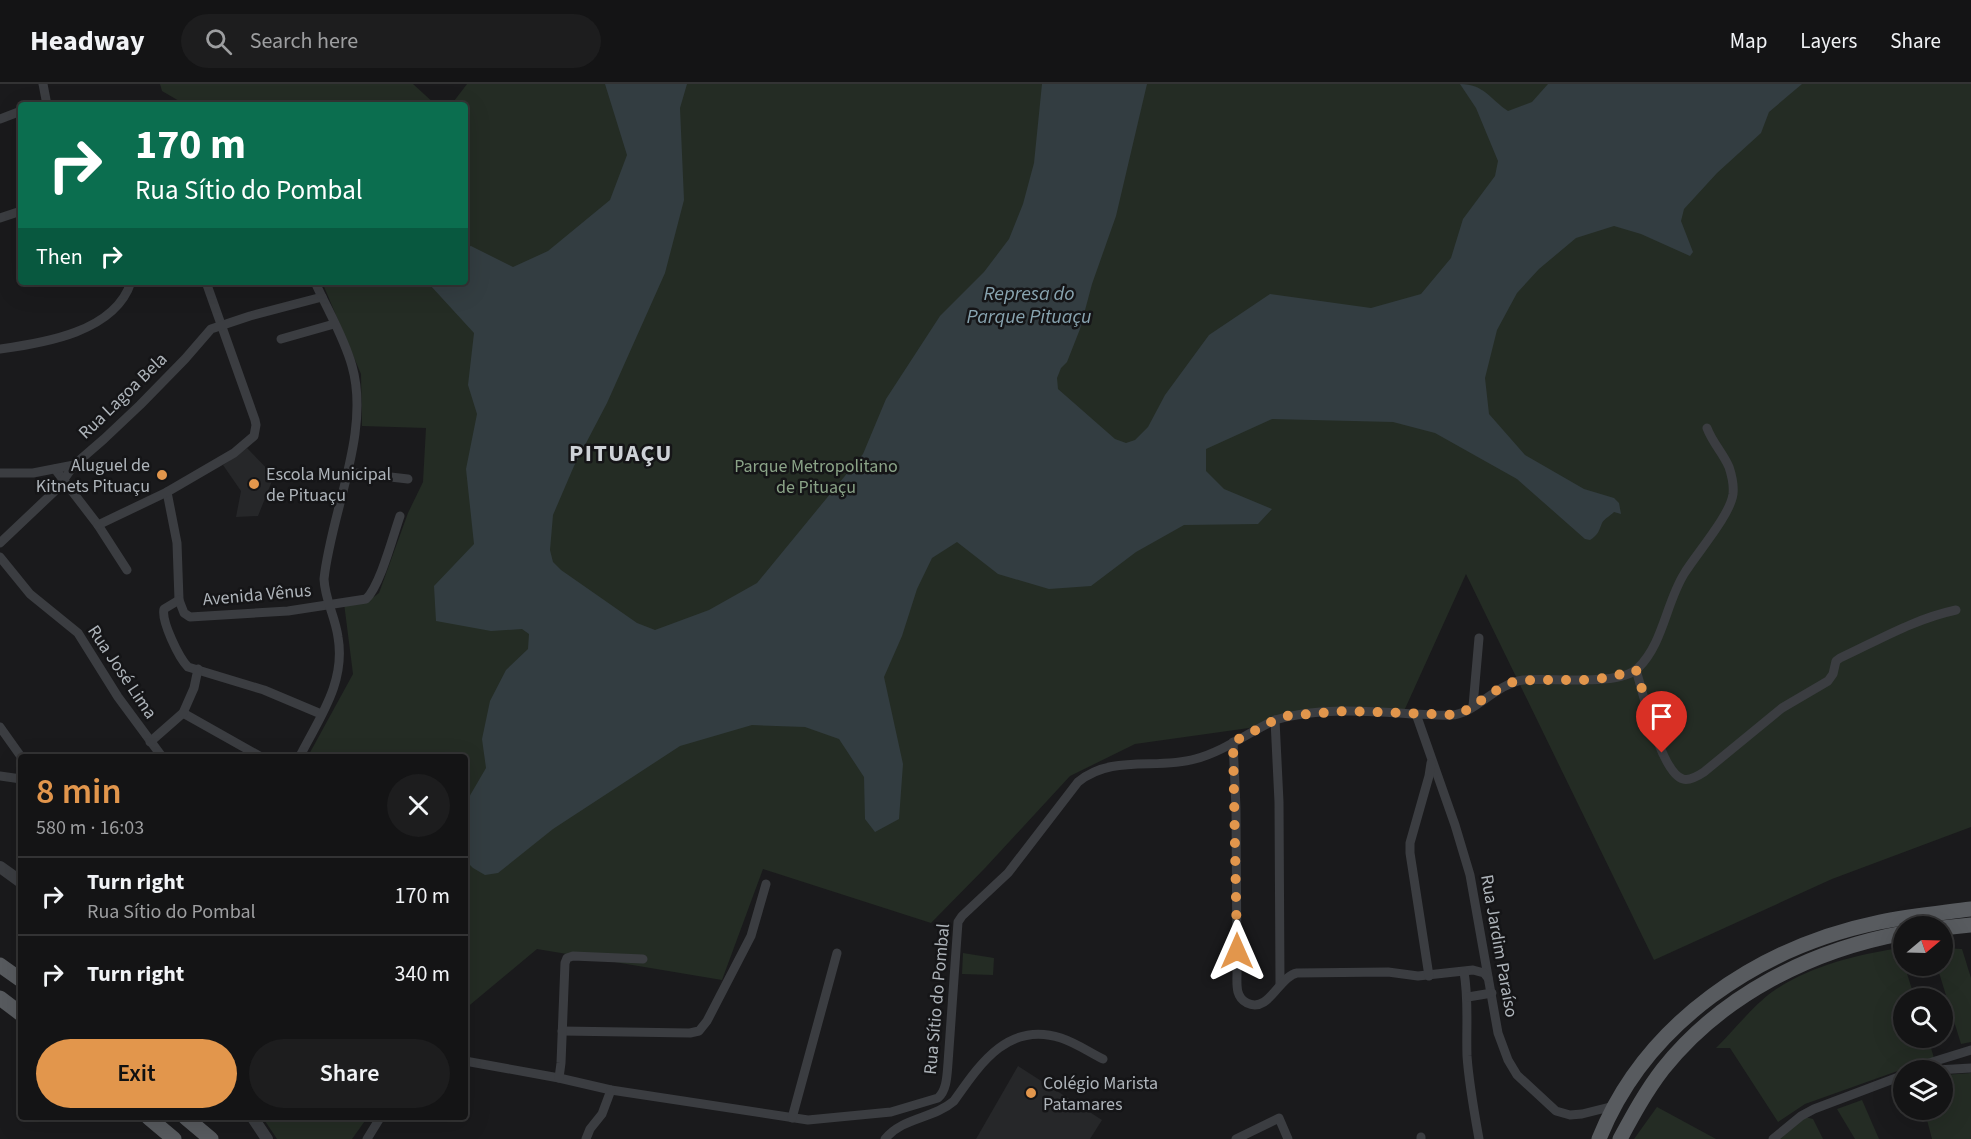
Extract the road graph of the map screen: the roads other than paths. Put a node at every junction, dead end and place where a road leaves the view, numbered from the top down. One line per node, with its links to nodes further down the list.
1 (43, 84): 2 (street)
2 (44, 102)
3 (18, 112): 4 (street)
4 (0, 119)
5 (18, 212): 6 (street)
6 (0, 218)
7 (129, 285): 14 (street)
8 (207, 285): 12 (street)
9 (316, 285): 10 (street)
10 (322, 297): 11 (street); 12 (street)
11 (334, 324): 13 (street); 18 (street)
12 (220, 325): 16 (street, Rua Lagoa Bela); 22 (street)
13 (281, 339)
14 (0, 349)
15 (1707, 428): 33 (street)
16 (74, 465): 17 (street); 21 (street, Rua Lagoa Bela)
17 (55, 469): 19 (street); 21 (street)
18 (347, 472): 20 (street); 29 (street)
19 (0, 473)
20 (408, 479)
21 (64, 481): 24 (street); 25 (street, Rua Lagoa Bela)
22 (167, 492): 24 (street); 28 (street)
23 (400, 516): 29 (street, Avenida Vênus)
24 (98, 525): 27 (street)
25 (0, 543)
26 (0, 557): 40 (street, Rua José Lima)
27 (127, 570)
28 (179, 600): 29 (street, Avenida Vênus); 32 (street)
29 (328, 604): 36 (street)
30 (1956, 610): 33 (street)
31 (1479, 638): 34 (street)
32 (193, 668): 35 (street); 36 (street)
33 (1636, 670): 34 (street, Rua Sítio do Pombal)
34 (1473, 706): 37 (street, Rua Sítio do Pombal)
35 (183, 713): 40 (street); 44 (street)
36 (321, 714): 45 (street)
37 (1416, 714): 38 (street, Rua Sítio do Pombal); 46 (street, Rua Jardim Paraíso)
38 (1275, 720): 41 (street, Rua Sítio do Pombal); 63 (street)
39 (0, 727): 42 (street)
40 (150, 742): 43 (street, Rua José Lima)
41 (1233, 742): 63 (street); 79 (street, Rua Sítio do Pombal)
42 (19, 754)
43 (159, 754)
44 (256, 754)
45 (301, 754)
46 (1432, 760): 60 (street); 62 (street, Rua Jardim Paraíso)
47 (0, 776): 48 (street)
48 (18, 779)
49 (0, 867): 50 (street)
50 (18, 880)
51 (766, 884): 68 (street)
52 (1971, 909): 78 (main road)
53 (1971, 925): 54 (main road)
54 (1953, 927)
55 (1893, 935): 94 (main road)
56 (837, 953): 79 (street)
57 (643, 959): 68 (street)
58 (0, 965): 61 (main road)
59 (1464, 972): 60 (street); 62 (street); 65 (street)
60 (1429, 976): 63 (street)
61 (18, 978)
62 (1488, 978): 64 (street, Rua Jardim Paraíso)
63 (1280, 984)
64 (1492, 993): 65 (street); 78 (street, Rua Jardim Paraíso)
65 (1468, 997): 92 (street)
66 (0, 998): 67 (main road)
67 (18, 1012)
68 (562, 1031): 75 (street)
69 (1971, 1052): 71 (street); 73 (street)
70 (1103, 1059): 89 (street)
71 (1935, 1060)
72 (468, 1062): 75 (street, Rua Sítio do Pombal)
73 (1971, 1066): 74 (street)
74 (1953, 1068)
75 (559, 1078): 77 (street, Rua Sítio do Pombal)
76 (1893, 1079): 95 (street)
77 (611, 1090): 79 (street, Rua Sítio do Pombal); 88 (street)
78 (1614, 1106): 93 (main road)
79 (792, 1118)
80 (151, 1120): 84 (main road)
81 (188, 1120): 85 (main road)
82 (255, 1120): 86 (street)
83 (380, 1120): 87 (street)
84 (174, 1139)
85 (210, 1139)
86 (267, 1139)
87 (367, 1139)
88 (586, 1139)
89 (885, 1139)
90 (1236, 1139): 91 (street)
91 (1288, 1139)
92 (1479, 1139)
93 (1599, 1139)
94 (1620, 1139)
95 (1773, 1139)

